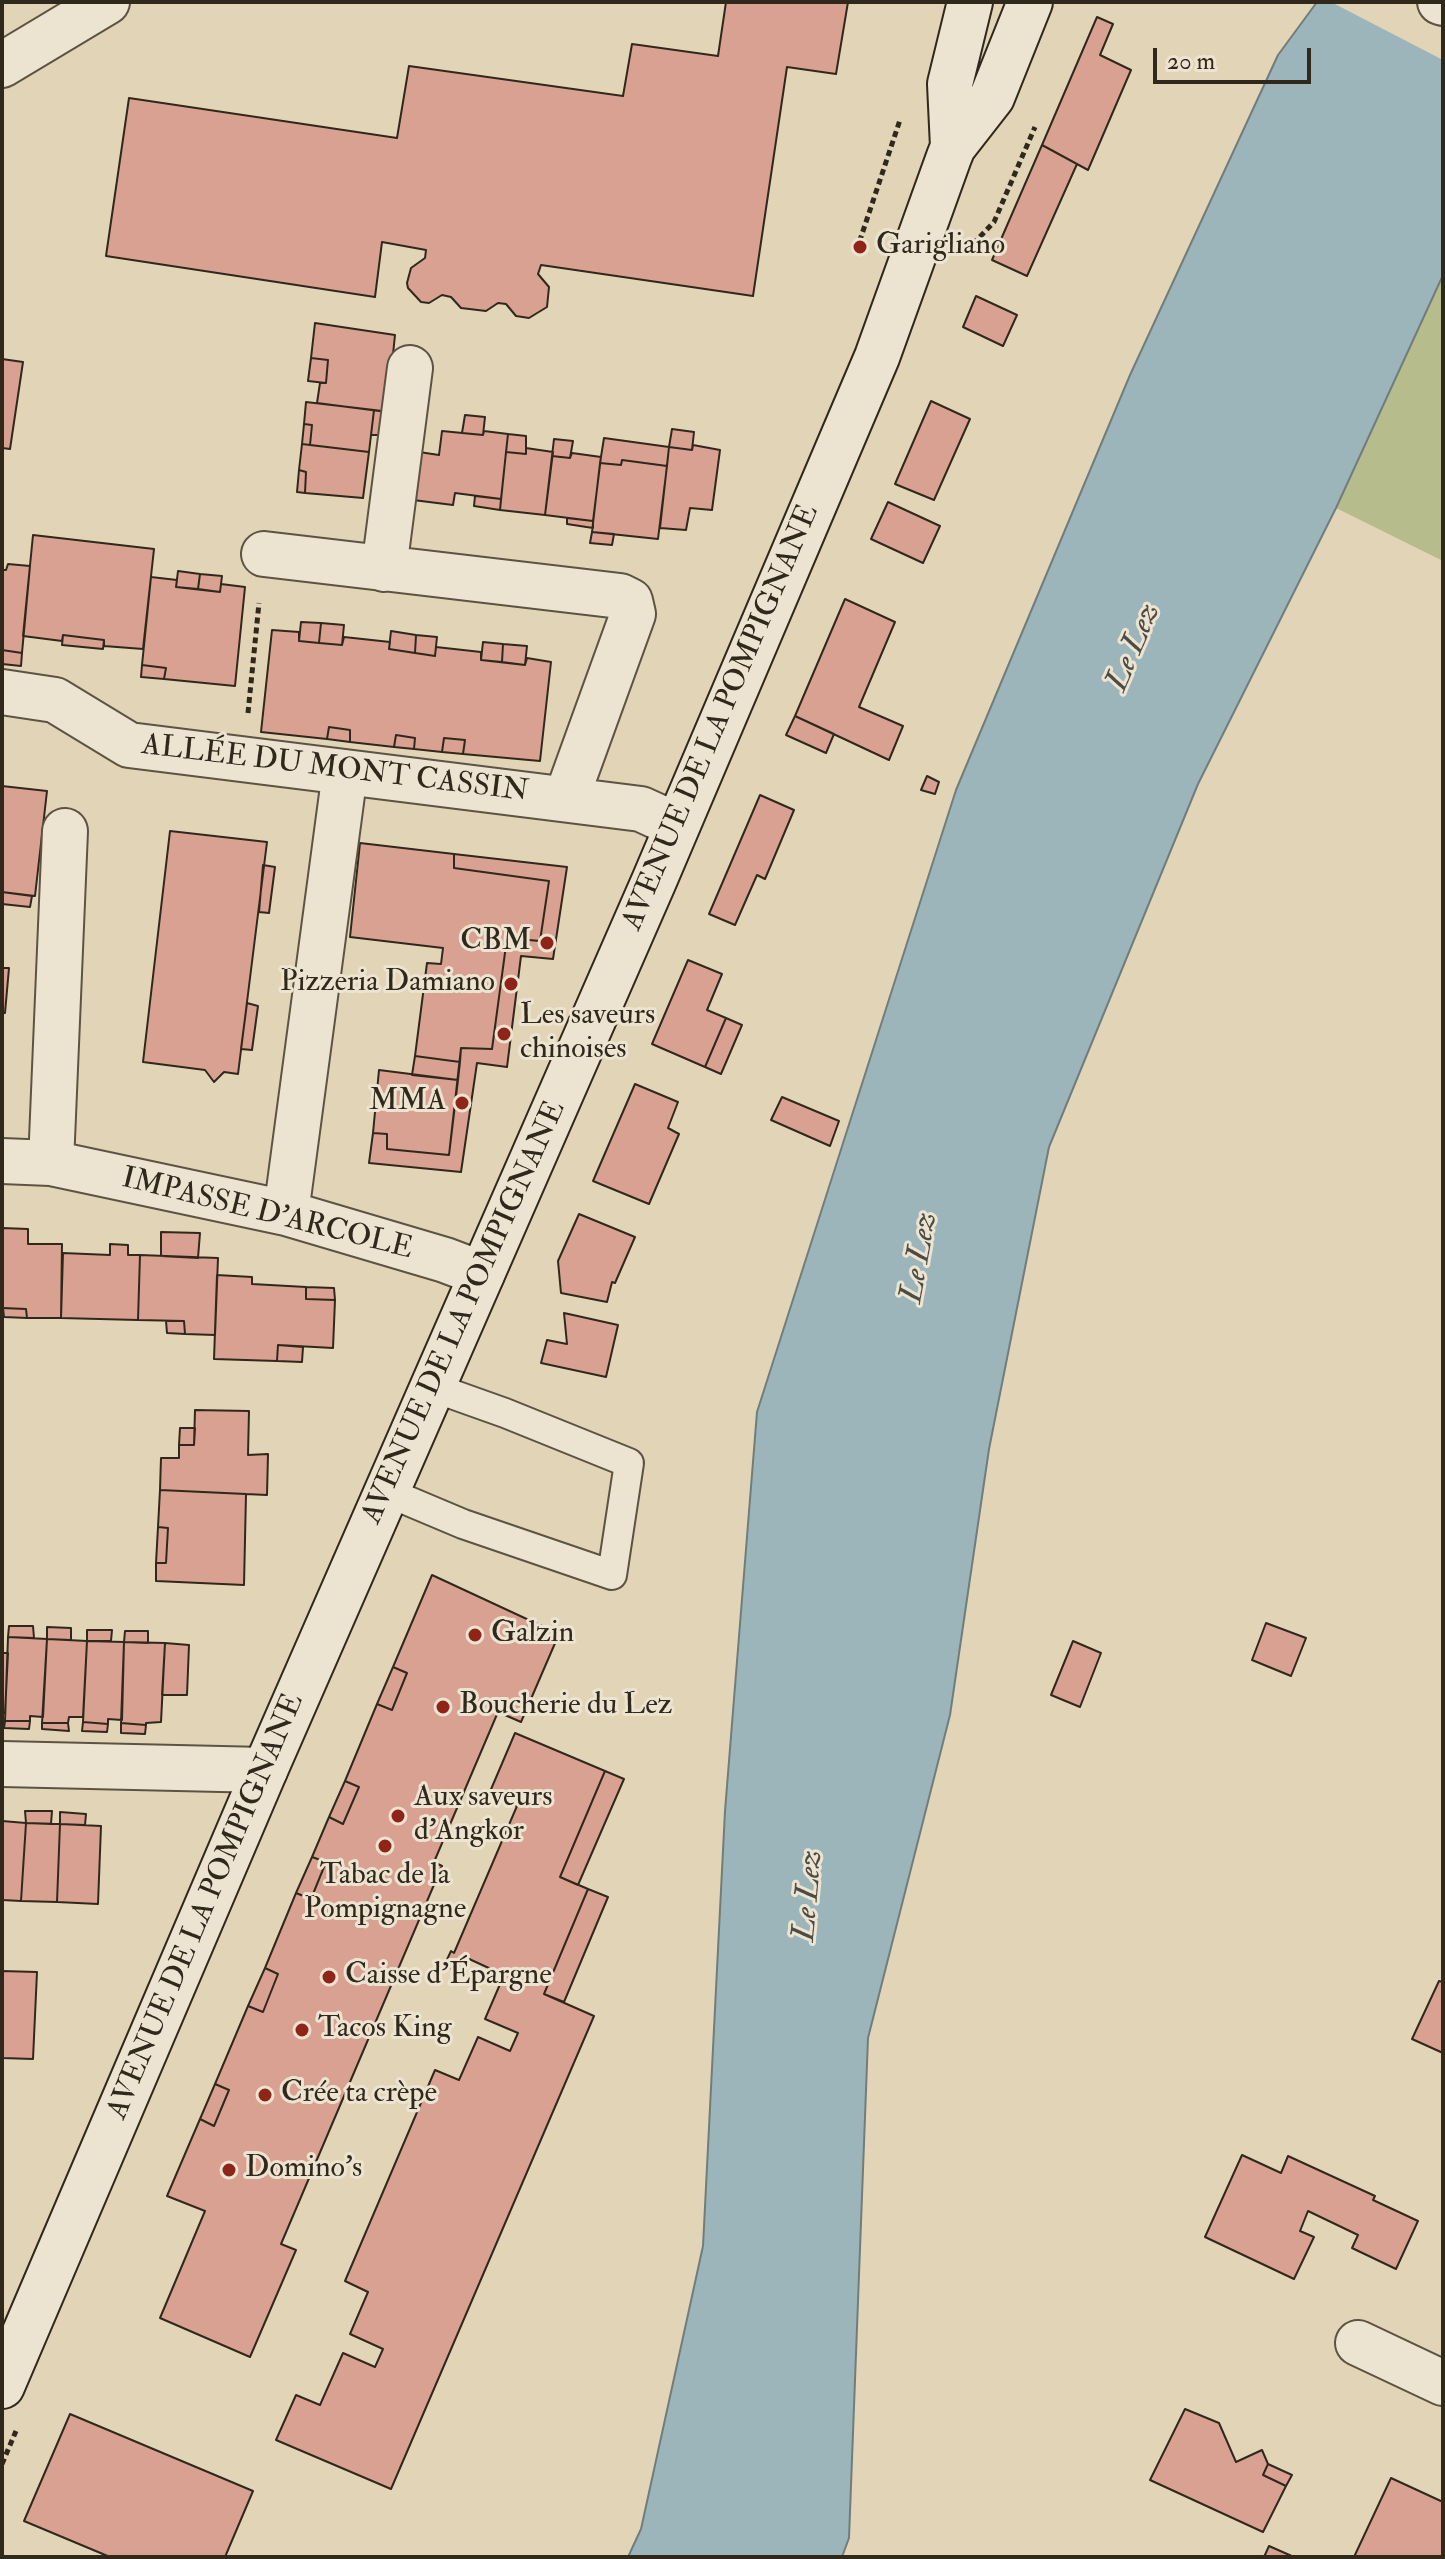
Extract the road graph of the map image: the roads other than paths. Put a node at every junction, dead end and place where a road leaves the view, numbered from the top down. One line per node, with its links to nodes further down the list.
1 (107, 2): 4 (street)
2 (970, 2): 5 (street, AVENUE DE LA POMPIGNANE)
3 (1030, 2): 5 (street, AVENUE DE LA POMPIGNANE)
4 (2, 65)
5 (953, 147): 12 (street, AVENUE DE LA POMPIGNANE)
6 (410, 368): 8 (street)
7 (264, 554): 8 (street)
8 (384, 569): 11 (street)
9 (2, 692): 10 (street, ALLÉE DU MONT CASSIN)
10 (345, 772): 11 (street, ALLÉE DU MONT CASSIN); 16 (street)
11 (566, 799): 12 (street, ALLÉE DU MONT CASSIN)
12 (676, 825): 17 (street, AVENUE DE LA POMPIGNANE)
13 (65, 831): 15 (street)
14 (2, 1161): 15 (street, IMPASSE D'ARCOLE)
15 (51, 1163): 16 (street, IMPASSE D'ARCOLE)
16 (286, 1213): 17 (street, IMPASSE D'ARCOLE)
17 (482, 1274): 18 (street, AVENUE DE LA POMPIGNANE)
18 (432, 1387): 19 (street, AVENUE DE LA POMPIGNANE); 19 (lane)
19 (387, 1492): 21 (street, AVENUE DE LA POMPIGNANE)
20 (2, 1764): 21 (street)
21 (265, 1770): 24 (street, AVENUE DE LA POMPIGNANE)
22 (1358, 2343): 23 (street)
23 (1443, 2383)
24 (2, 2386)

